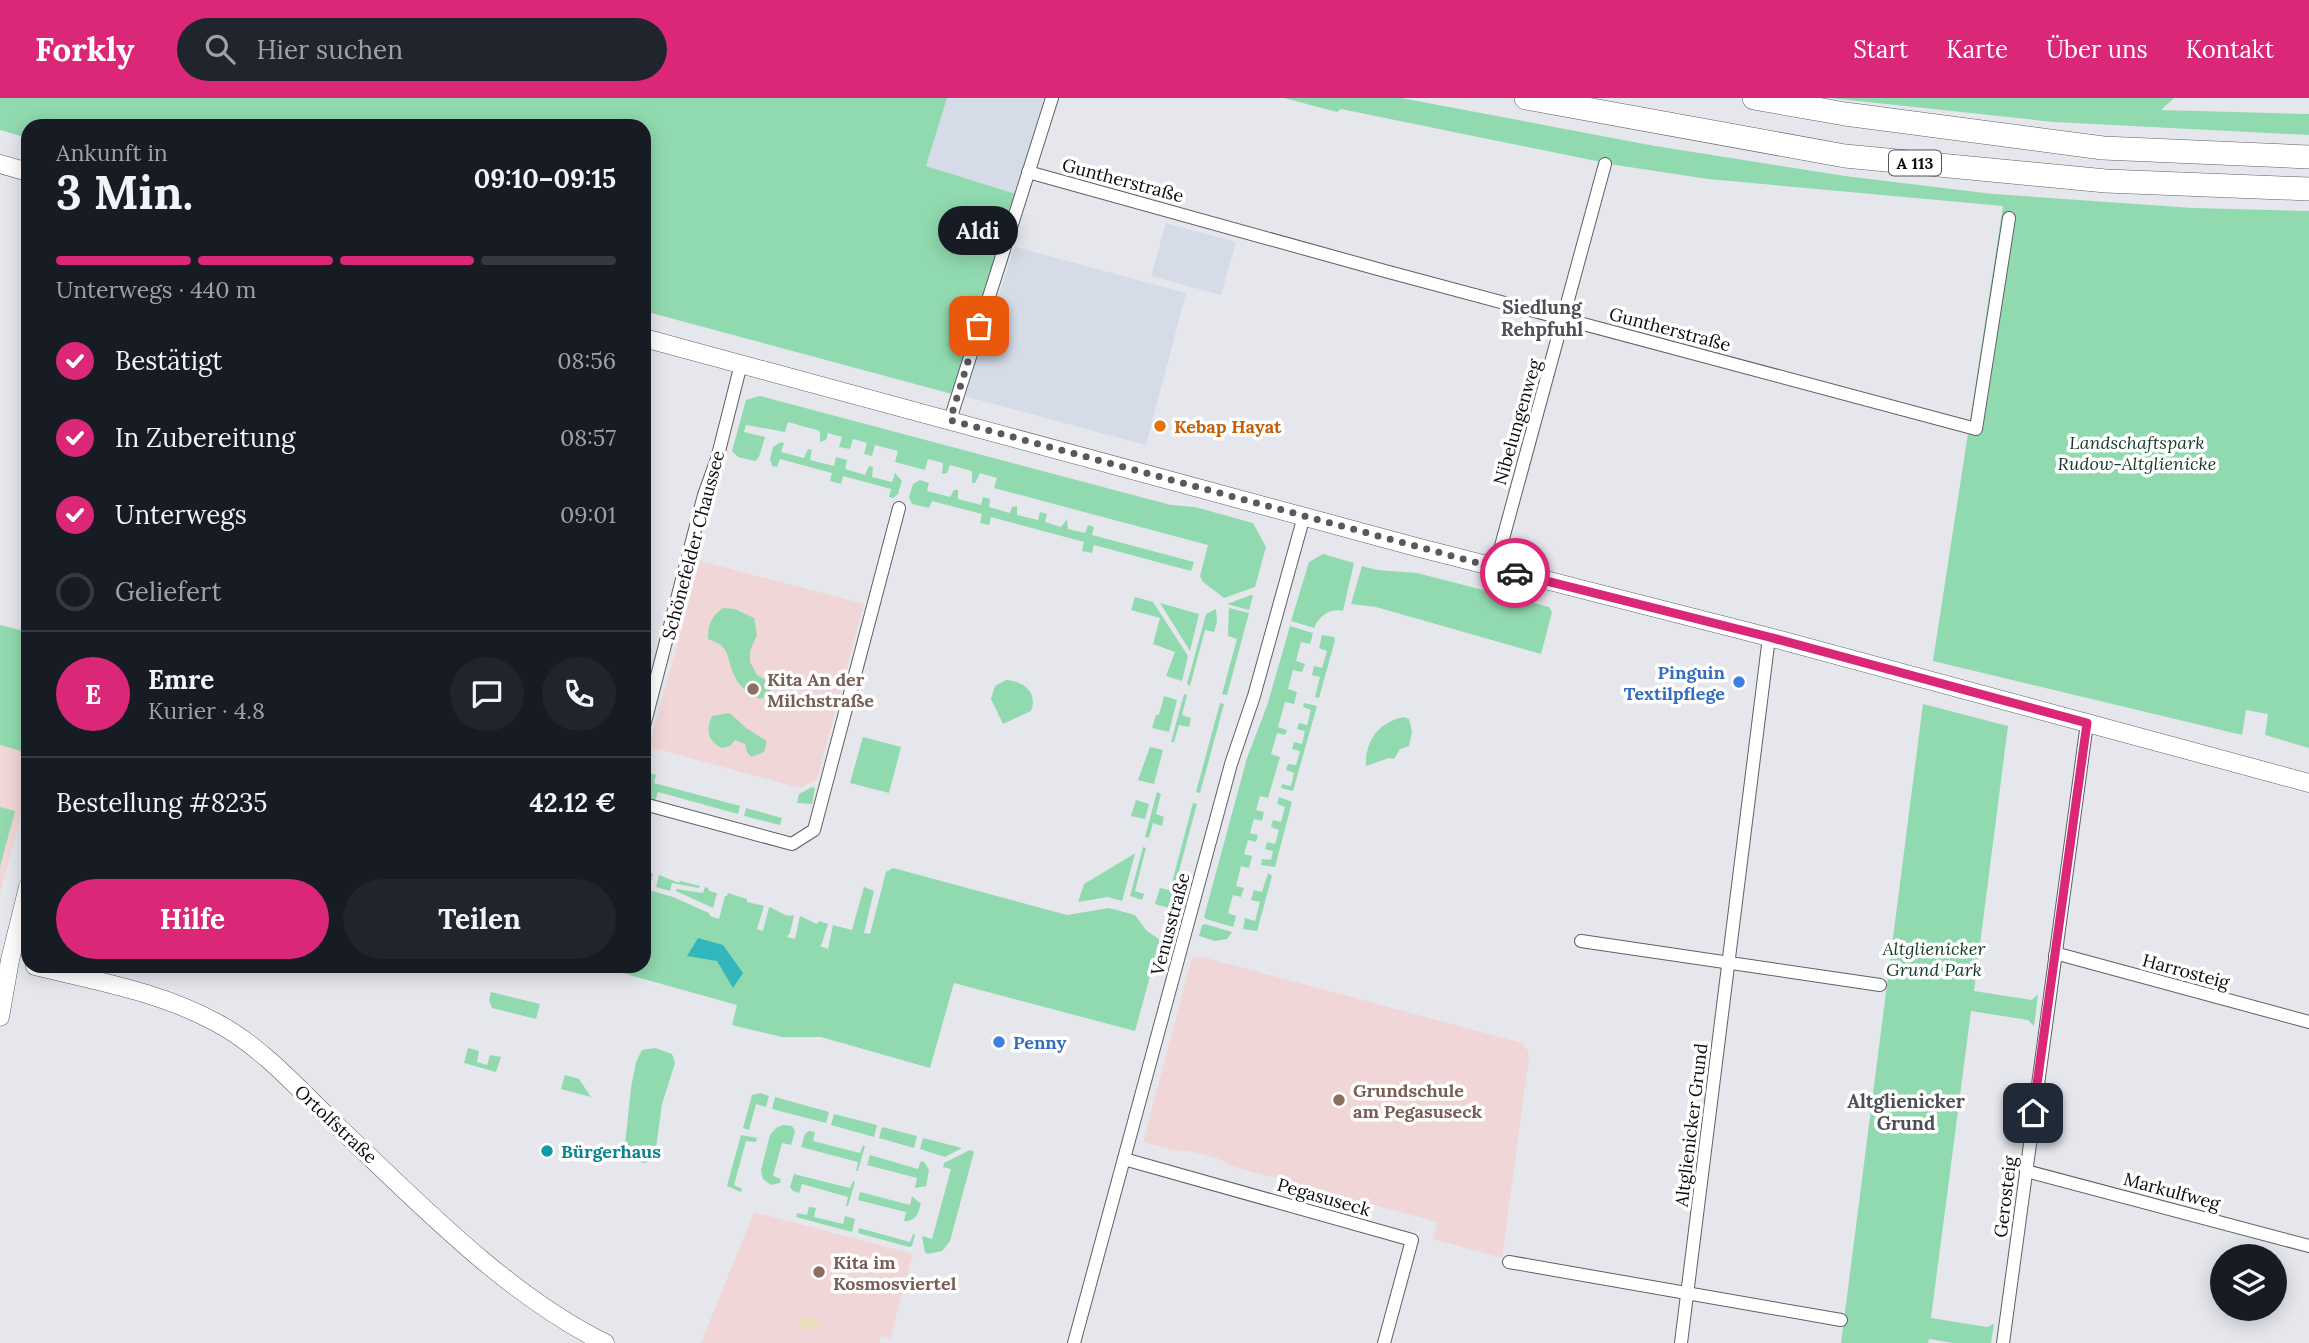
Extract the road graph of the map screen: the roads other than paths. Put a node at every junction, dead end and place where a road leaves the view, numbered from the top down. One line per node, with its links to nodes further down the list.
1 (1052, 98): 8 (street)
2 (1526, 98): 9 (highway, A 113)
3 (1755, 98): 4 (highway, A 113)
4 (2309, 157)
5 (1605, 163): 11 (street, Nibelungenweg)
6 (0, 164): 7 (main road)
7 (21, 170)
8 (1028, 173): 11 (street, Guntherstraße); 14 (street)
9 (2309, 189)
10 (2009, 218): 11 (street, Guntherstraße)
11 (1564, 319): 17 (street, Nibelungenweg)
12 (651, 340): 13 (main road)
13 (741, 364): 14 (main road); 19 (street, Schönefelder Chaussee)
14 (950, 420): 16 (main road)
15 (899, 508): 22 (street)
16 (1304, 516): 17 (main road); 33 (street, Venusstraße)
17 (1495, 568): 18 (main road)
18 (1769, 637): 20 (main road); 28 (street, Altglienicker Grund)
19 (651, 700)
20 (2087, 723): 21 (main road); 25 (street, Gerosteig)
21 (2309, 783)
22 (651, 806)
23 (21, 915): 26 (main road)
24 (1581, 941): 28 (street)
25 (2054, 955): 32 (street, Harrosteig); 34 (street, Gerosteig)
26 (10, 960): 27 (main road); 31 (main road)
27 (21, 962)
28 (1728, 962): 30 (street); 37 (street, Altglienicker Grund)
29 (63, 973): 39 (main road, Ortolfstraße)
30 (1880, 985)
31 (0, 1017)
32 (2309, 1022)
33 (1124, 1159): 40 (street, Venusstraße); 41 (street, Pegasuseck)
34 (2026, 1171): 35 (street, Markulfweg); 43 (street, Gerosteig)
35 (2309, 1246)
36 (1509, 1262): 37 (street)
37 (1687, 1293): 38 (street); 42 (street, Altglienicker Grund)
38 (1841, 1320)
39 (605, 1343)
40 (1074, 1343)
41 (1384, 1343)
42 (1681, 1343)
43 (2003, 1343)

